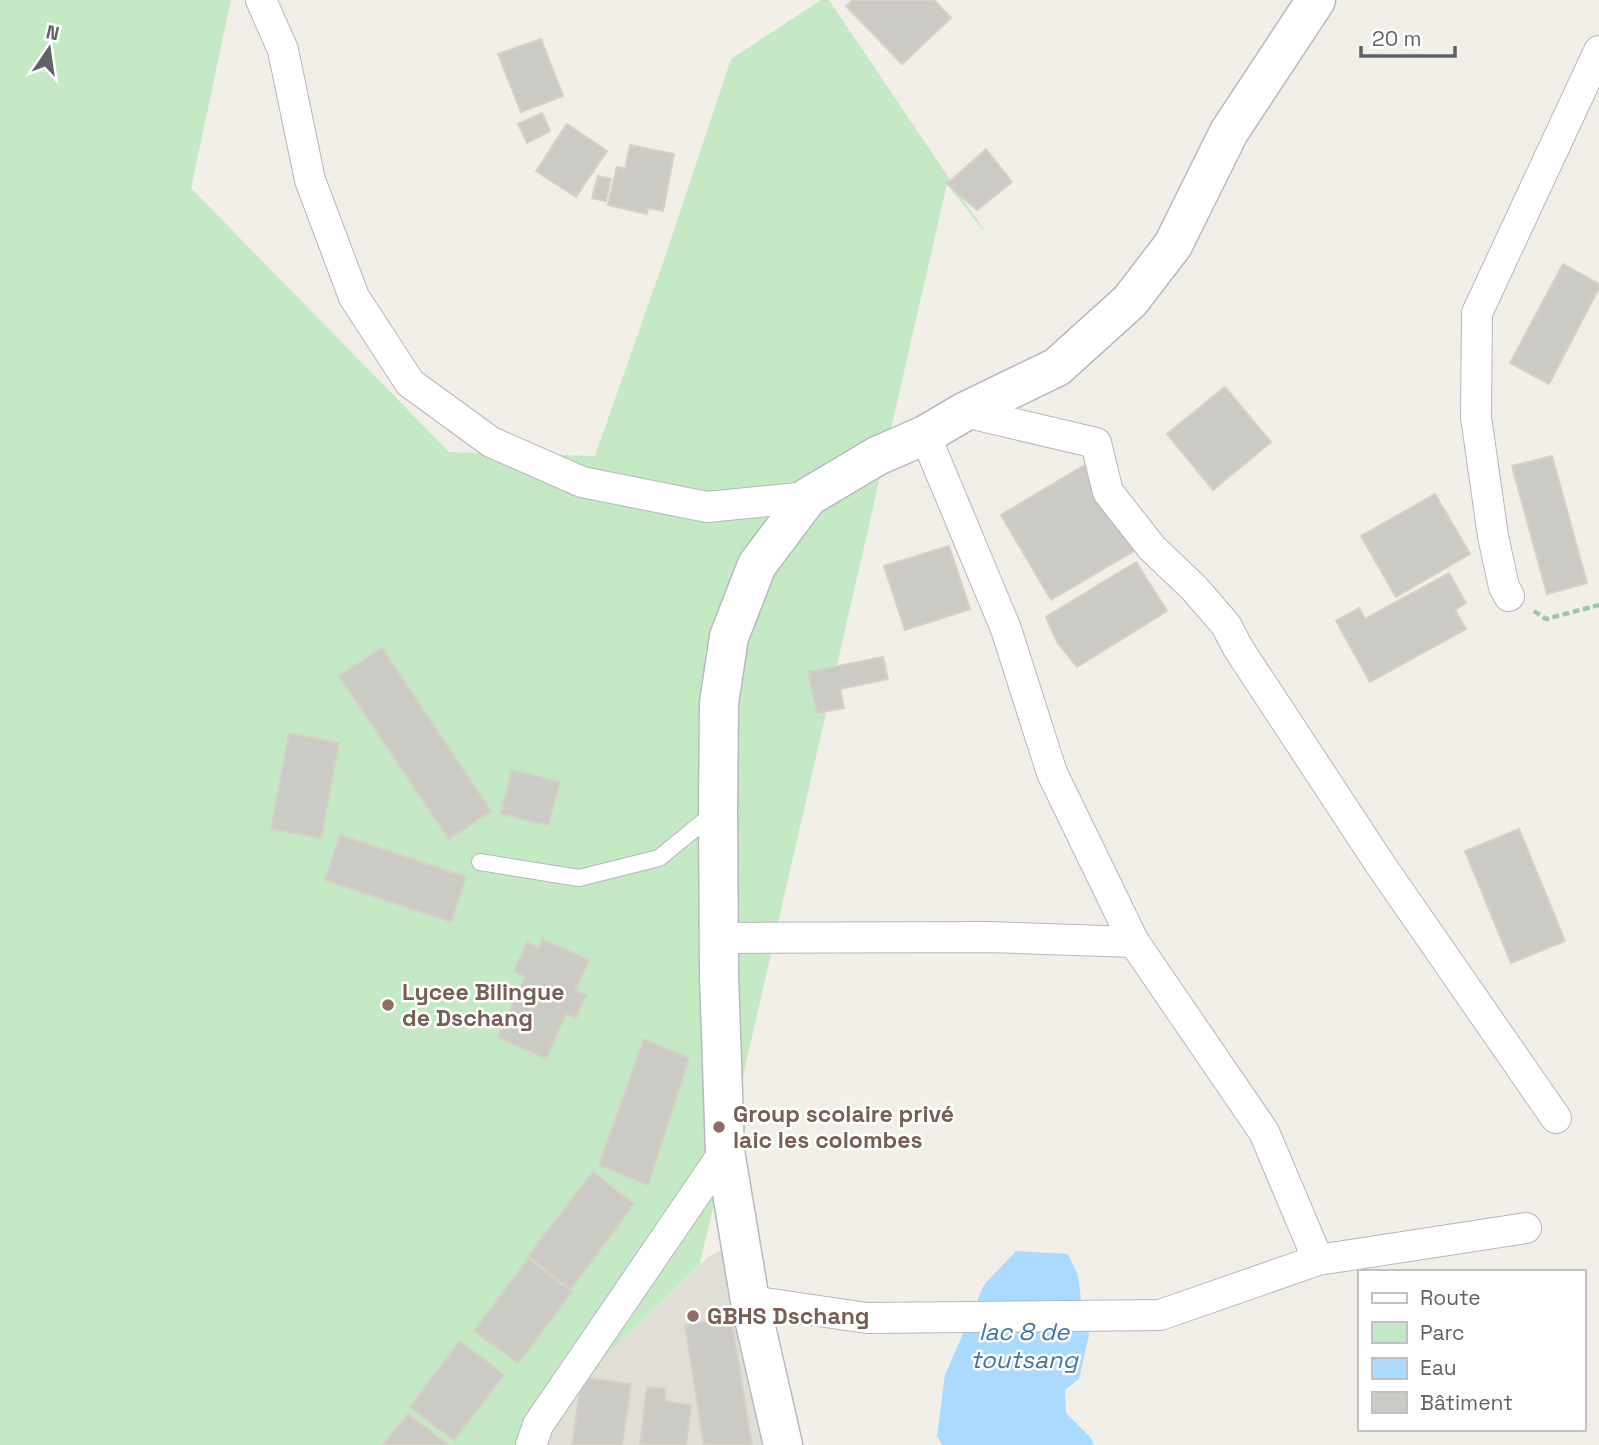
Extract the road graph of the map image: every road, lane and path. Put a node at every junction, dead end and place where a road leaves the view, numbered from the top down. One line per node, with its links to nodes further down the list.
1 (261, 0): 6 (street)
2 (1317, 0): 4 (street)
3 (1599, 51): 7 (street)
4 (964, 412): 5 (street); 13 (street)
5 (925, 435): 6 (street); 12 (street)
6 (808, 497): 9 (street)
7 (1509, 596): 8 (path)
8 (1599, 605)
9 (719, 809): 10 (lane); 11 (street)
10 (480, 862)
11 (719, 938): 12 (street); 14 (street)
12 (1134, 942): 16 (street)
13 (1556, 1118)
14 (725, 1151): 17 (street); 18 (street)
15 (1526, 1228): 16 (street)
16 (1318, 1260): 17 (street)
17 (750, 1301): 19 (street)
18 (531, 1438)
19 (783, 1445)

